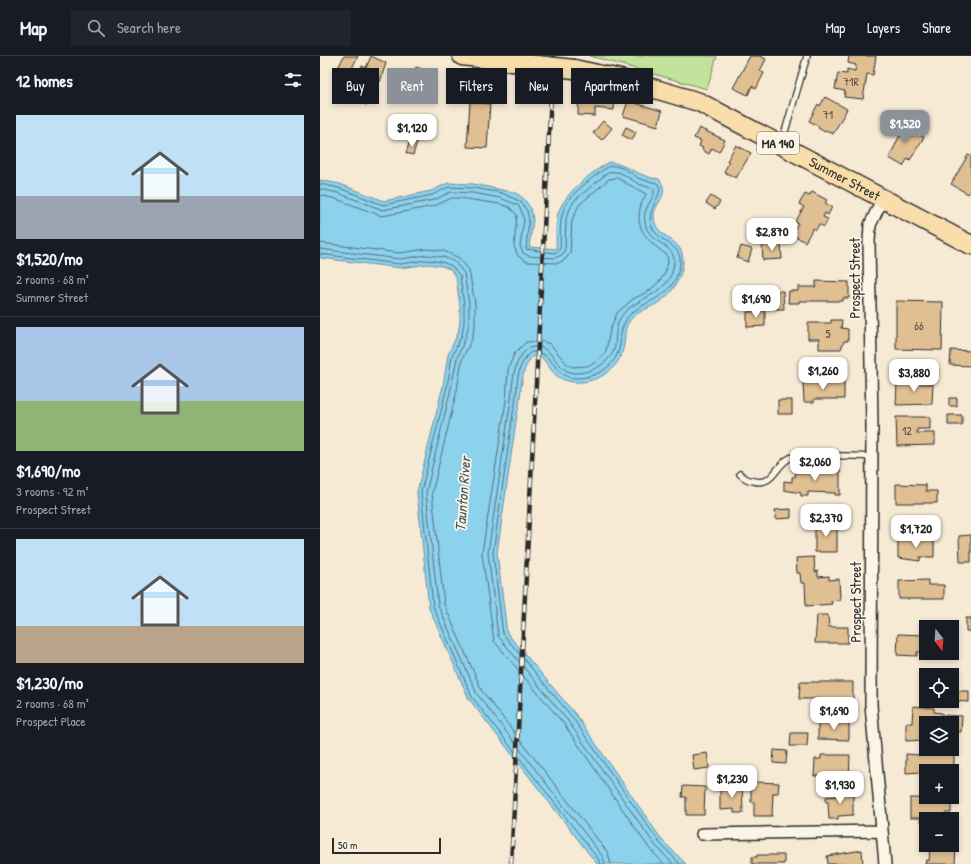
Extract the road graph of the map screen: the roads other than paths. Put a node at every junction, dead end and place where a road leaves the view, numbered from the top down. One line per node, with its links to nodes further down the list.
1 (807, 56): 3 (lane)
2 (473, 57): 3 (main road, Summer Street / MA 140, bridge)
3 (782, 145): 4 (main road, Summer Street / MA 140)
4 (883, 198): 5 (main road, Summer Street / MA 140); 6 (street, Prospect Street)
5 (971, 245)
6 (871, 457): 7 (lane); 8 (street, Prospect Street)
7 (740, 474)
8 (882, 832): 9 (street); 10 (street, Prospect Street)
9 (702, 834)
10 (885, 864)

